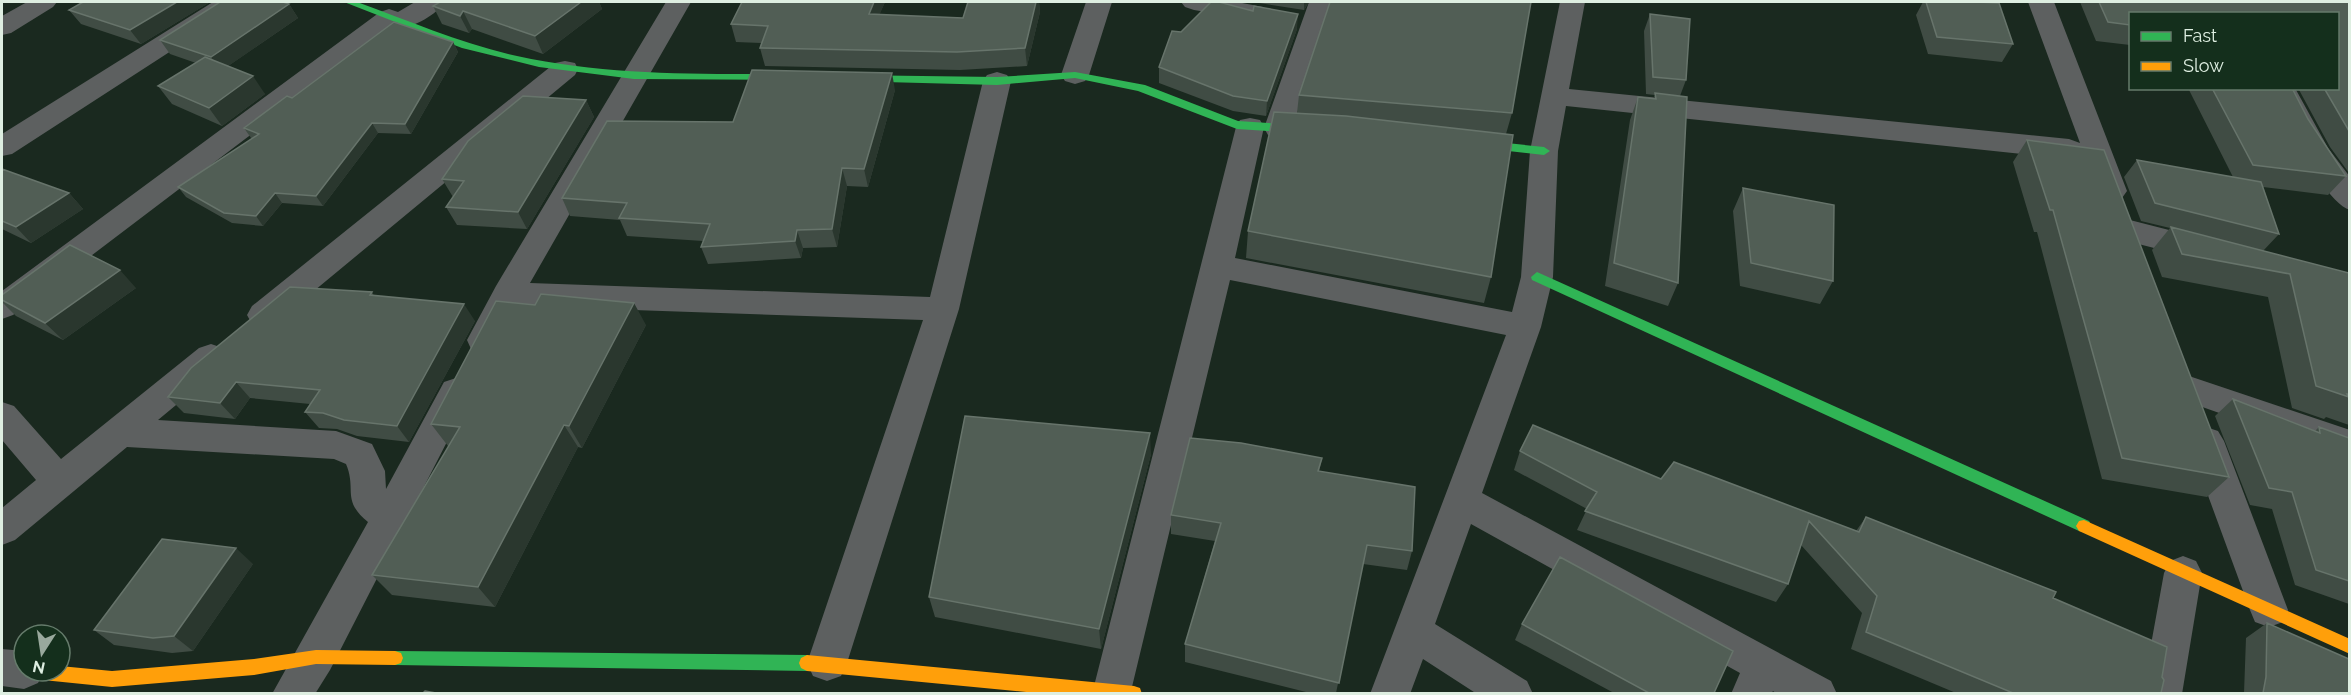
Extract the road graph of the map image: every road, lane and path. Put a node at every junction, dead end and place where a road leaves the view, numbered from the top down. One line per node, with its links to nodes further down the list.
1 (44, 2): 12 (street)
2 (230, 2): 24 (street)
3 (349, 2): 11 (street)
4 (432, 2): 11 (street)
5 (678, 2): 15 (street)
6 (1099, 2): 14 (street)
7 (1194, 2): 10 (street)
8 (1572, 2): 20 (street)
9 (2041, 2): 26 (street)
10 (1303, 15): 21 (street)
11 (395, 19): 13 (street); 34 (street)
12 (2, 27)
13 (565, 69): 15 (street); 40 (street)
14 (1075, 75): 18 (street); 21 (street)
15 (637, 77): 16 (street); 33 (street)
16 (805, 77)
17 (829, 77): 18 (street)
18 (997, 81): 35 (street)
19 (2282, 90): 27 (street)
20 (1555, 96): 25 (street); 26 (street)
21 (1264, 128): 22 (street); 31 (street)
22 (1332, 131)
23 (1458, 142): 25 (street)
24 (2, 147)
25 (1544, 151): 32 (street)
26 (2098, 152): 28 (street)
27 (2349, 200)
28 (2126, 230): 29 (street); 30 (street)
29 (2238, 259)
30 (2138, 261)
31 (1218, 266): 36 (street); 54 (street)
32 (1537, 278): 36 (street); 46 (street)
33 (507, 294): 35 (street); 44 (street)
34 (2, 307)
35 (943, 309): 51 (street)
36 (1525, 327): 43 (street)
37 (2174, 356): 38 (street)
38 (2186, 388): 41 (street); 47 (street)
39 (2, 416): 42 (street)
40 (119, 432): 42 (street); 44 (street)
41 (2349, 445)
42 (59, 482): 45 (street)
43 (1461, 500): 48 (street); 53 (street)
44 (389, 518): 50 (street)
45 (2, 529)
46 (2183, 573): 47 (street); 59 (street)
47 (2269, 610): 49 (street)
48 (1413, 631): 56 (street); 57 (street)
49 (2349, 646)
50 (316, 657): 51 (street); 52 (street); 55 (street)
51 (826, 663): 54 (street)
52 (72, 675)
53 (1757, 679): 58 (street)
54 (1123, 692)
55 (292, 693)
56 (1390, 693)
57 (1513, 693)
58 (1817, 693)
59 (2162, 693)

